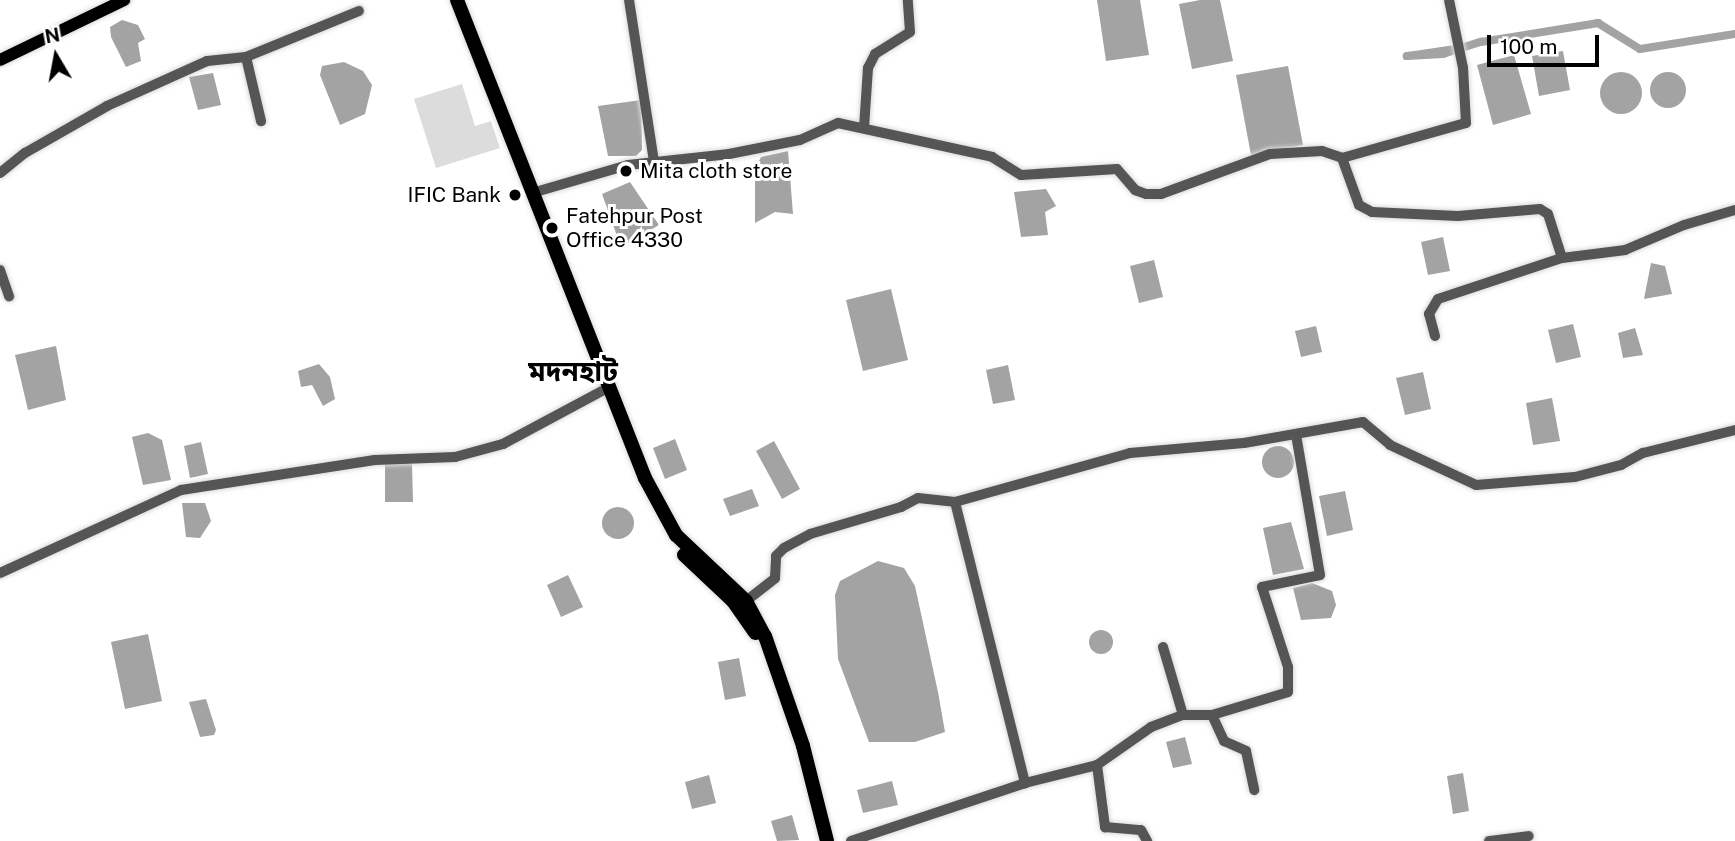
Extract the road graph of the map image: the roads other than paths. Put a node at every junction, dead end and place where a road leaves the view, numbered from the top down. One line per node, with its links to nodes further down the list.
1 (124, 0): 7 (main road)
2 (451, 0): 22 (highway)
3 (457, 0): 16 (highway)
4 (629, 0): 14 (street)
5 (908, 0): 12 (street)
6 (1449, 0): 13 (street)
7 (107, 4): 10 (main road)
8 (359, 12): 9 (street)
9 (246, 57): 11 (street); 15 (street)
10 (0, 60)
11 (261, 121)
12 (864, 128): 13 (street); 14 (street)
13 (1342, 158): 18 (street)
14 (654, 162): 16 (street)
15 (0, 173)
16 (532, 193): 27 (highway)
17 (1735, 210): 18 (street)
18 (1562, 258): 21 (street)
19 (0, 270): 20 (street)
20 (9, 296)
21 (1434, 336)
22 (602, 391): 26 (street); 35 (highway)
23 (1735, 430): 24 (street)
24 (1296, 434): 25 (street); 30 (street)
25 (955, 502): 27 (street); 32 (street)
26 (0, 573)
27 (747, 601): 36 (highway)
28 (1163, 647): 29 (street)
29 (1183, 715): 30 (street); 31 (street)
30 (1212, 715): 33 (street)
31 (1097, 765): 32 (street); 38 (street)
32 (1026, 783): 37 (street)
33 (1254, 790)
34 (1529, 836): 39 (street)
35 (819, 841)
36 (827, 841)
37 (851, 841)
38 (1147, 841)
39 (1489, 841)

